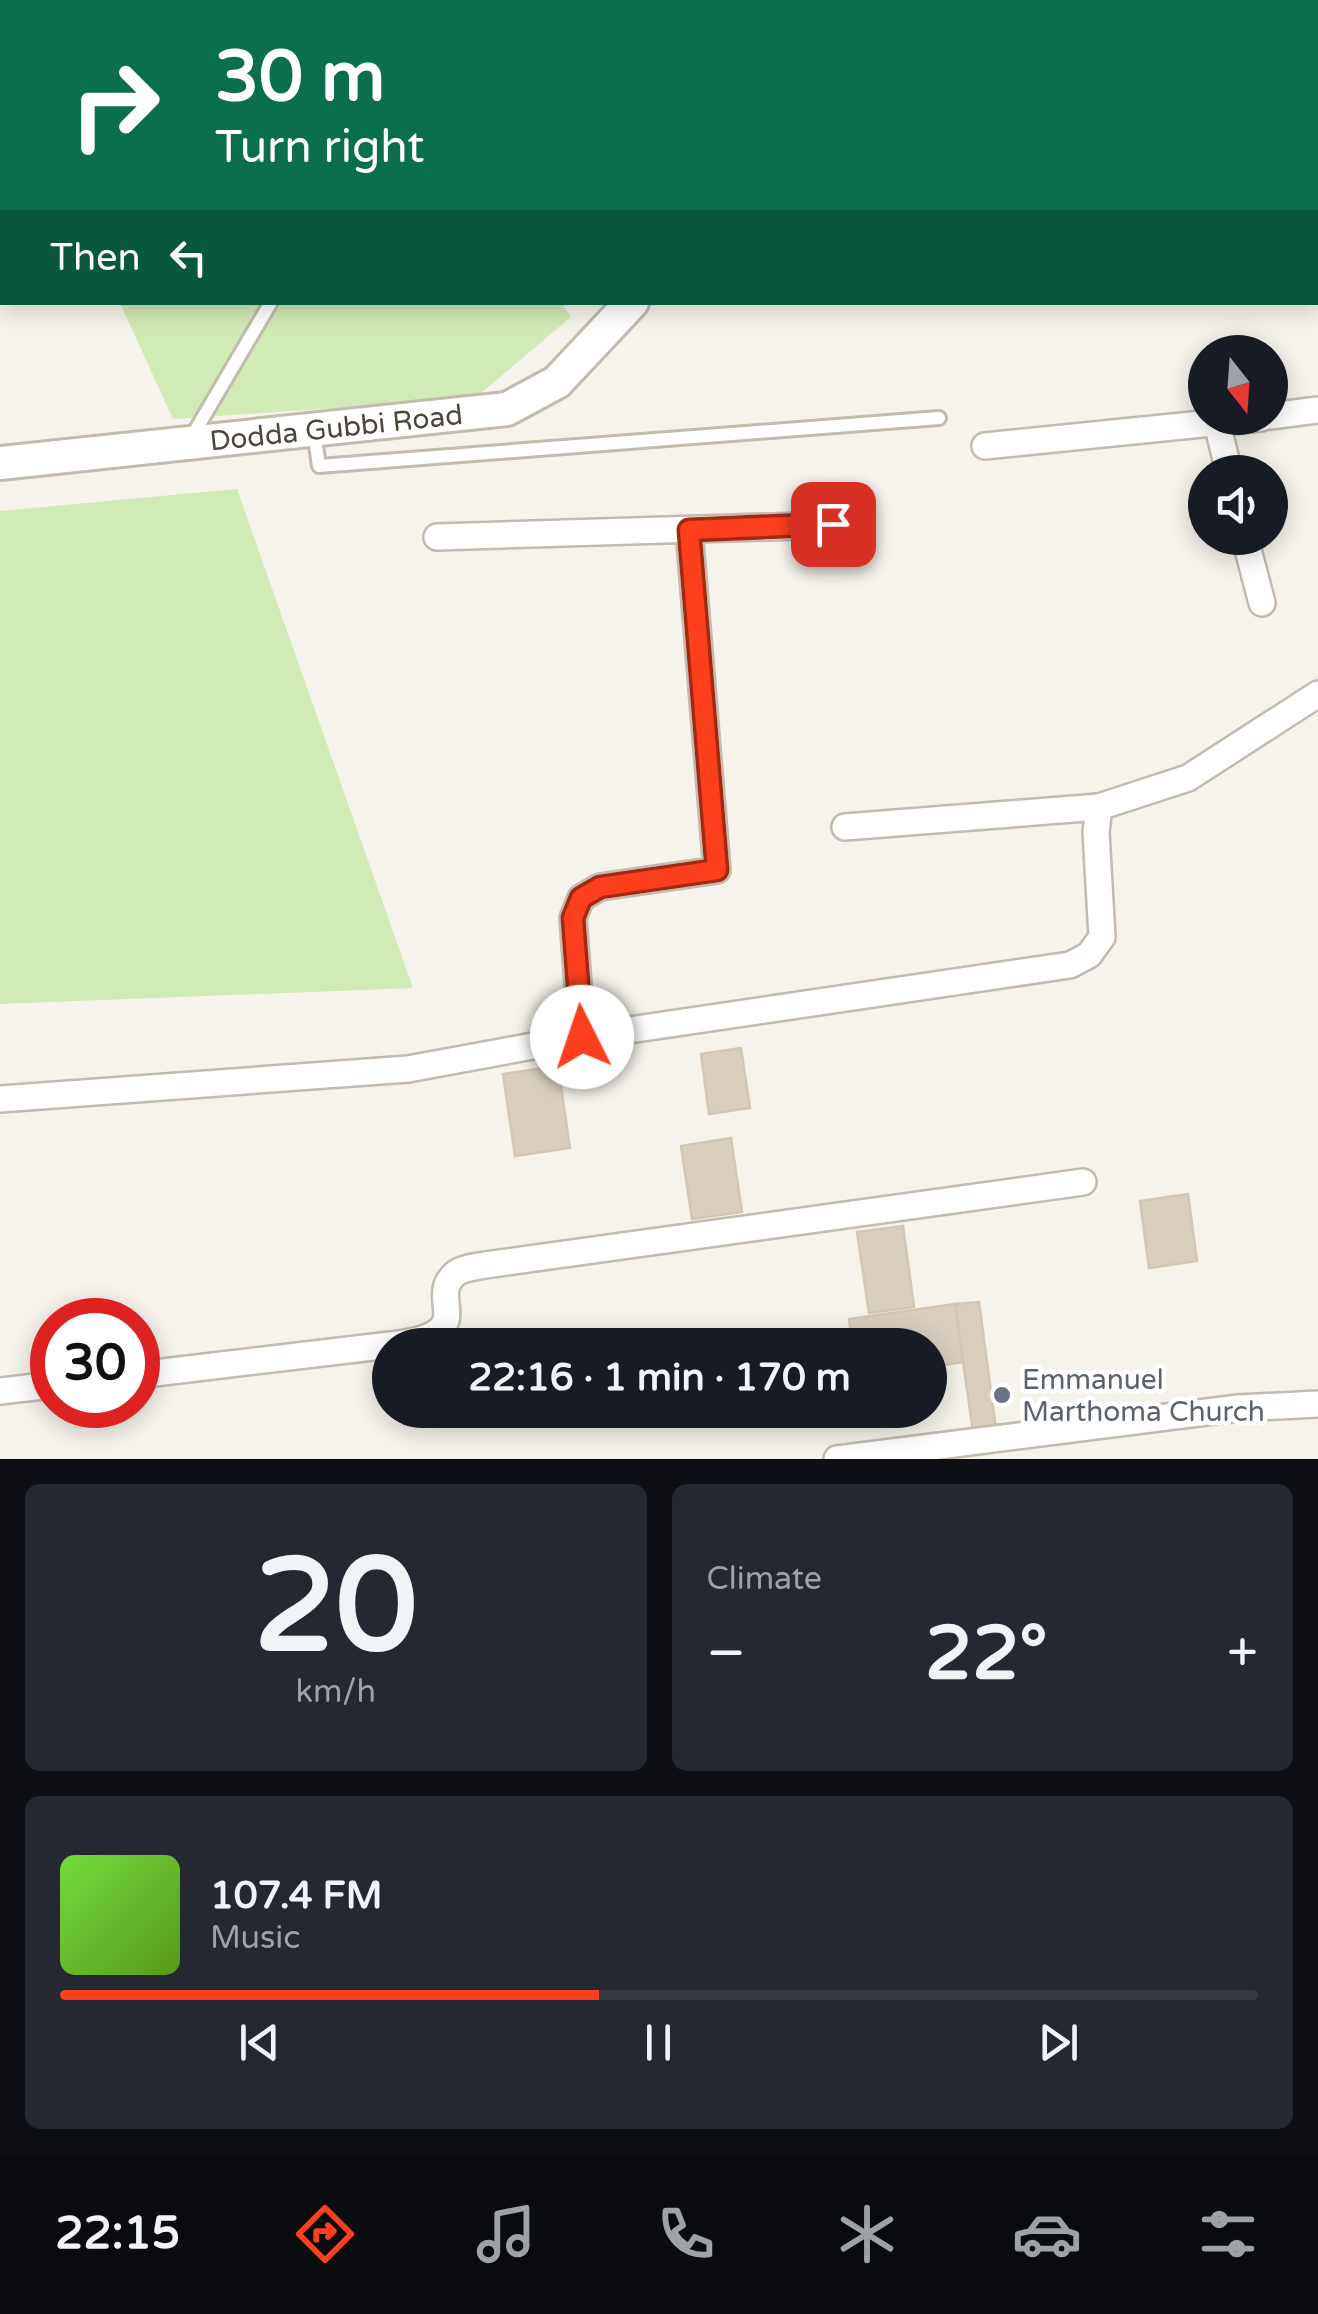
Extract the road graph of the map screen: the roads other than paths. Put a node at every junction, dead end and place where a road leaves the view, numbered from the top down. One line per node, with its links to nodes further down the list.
1 (269, 305): 8 (lane)
2 (629, 305): 7 (street, Dodda Gubbi Road)
3 (1318, 410): 4 (street)
4 (1288, 414)
5 (938, 418): 7 (lane)
6 (1188, 426): 9 (street)
7 (314, 429): 8 (street, Dodda Gubbi Road)
8 (188, 443): 10 (street, Dodda Gubbi Road)
9 (985, 446)
10 (0, 463)
11 (833, 524): 12 (street)
12 (689, 530): 13 (street); 19 (street)
13 (437, 537)
14 (1250, 555): 15 (street)
15 (1262, 603)
16 (1318, 694): 17 (street)
17 (1099, 807): 18 (street); 19 (street)
18 (844, 827)
19 (582, 1037): 20 (street)
20 (0, 1099)
21 (1083, 1182): 22 (street)
22 (442, 1328)
23 (372, 1347): 24 (street)
24 (160, 1372)
25 (30, 1388): 26 (street)
26 (0, 1391)
27 (1318, 1404): 28 (street)
28 (837, 1459)

